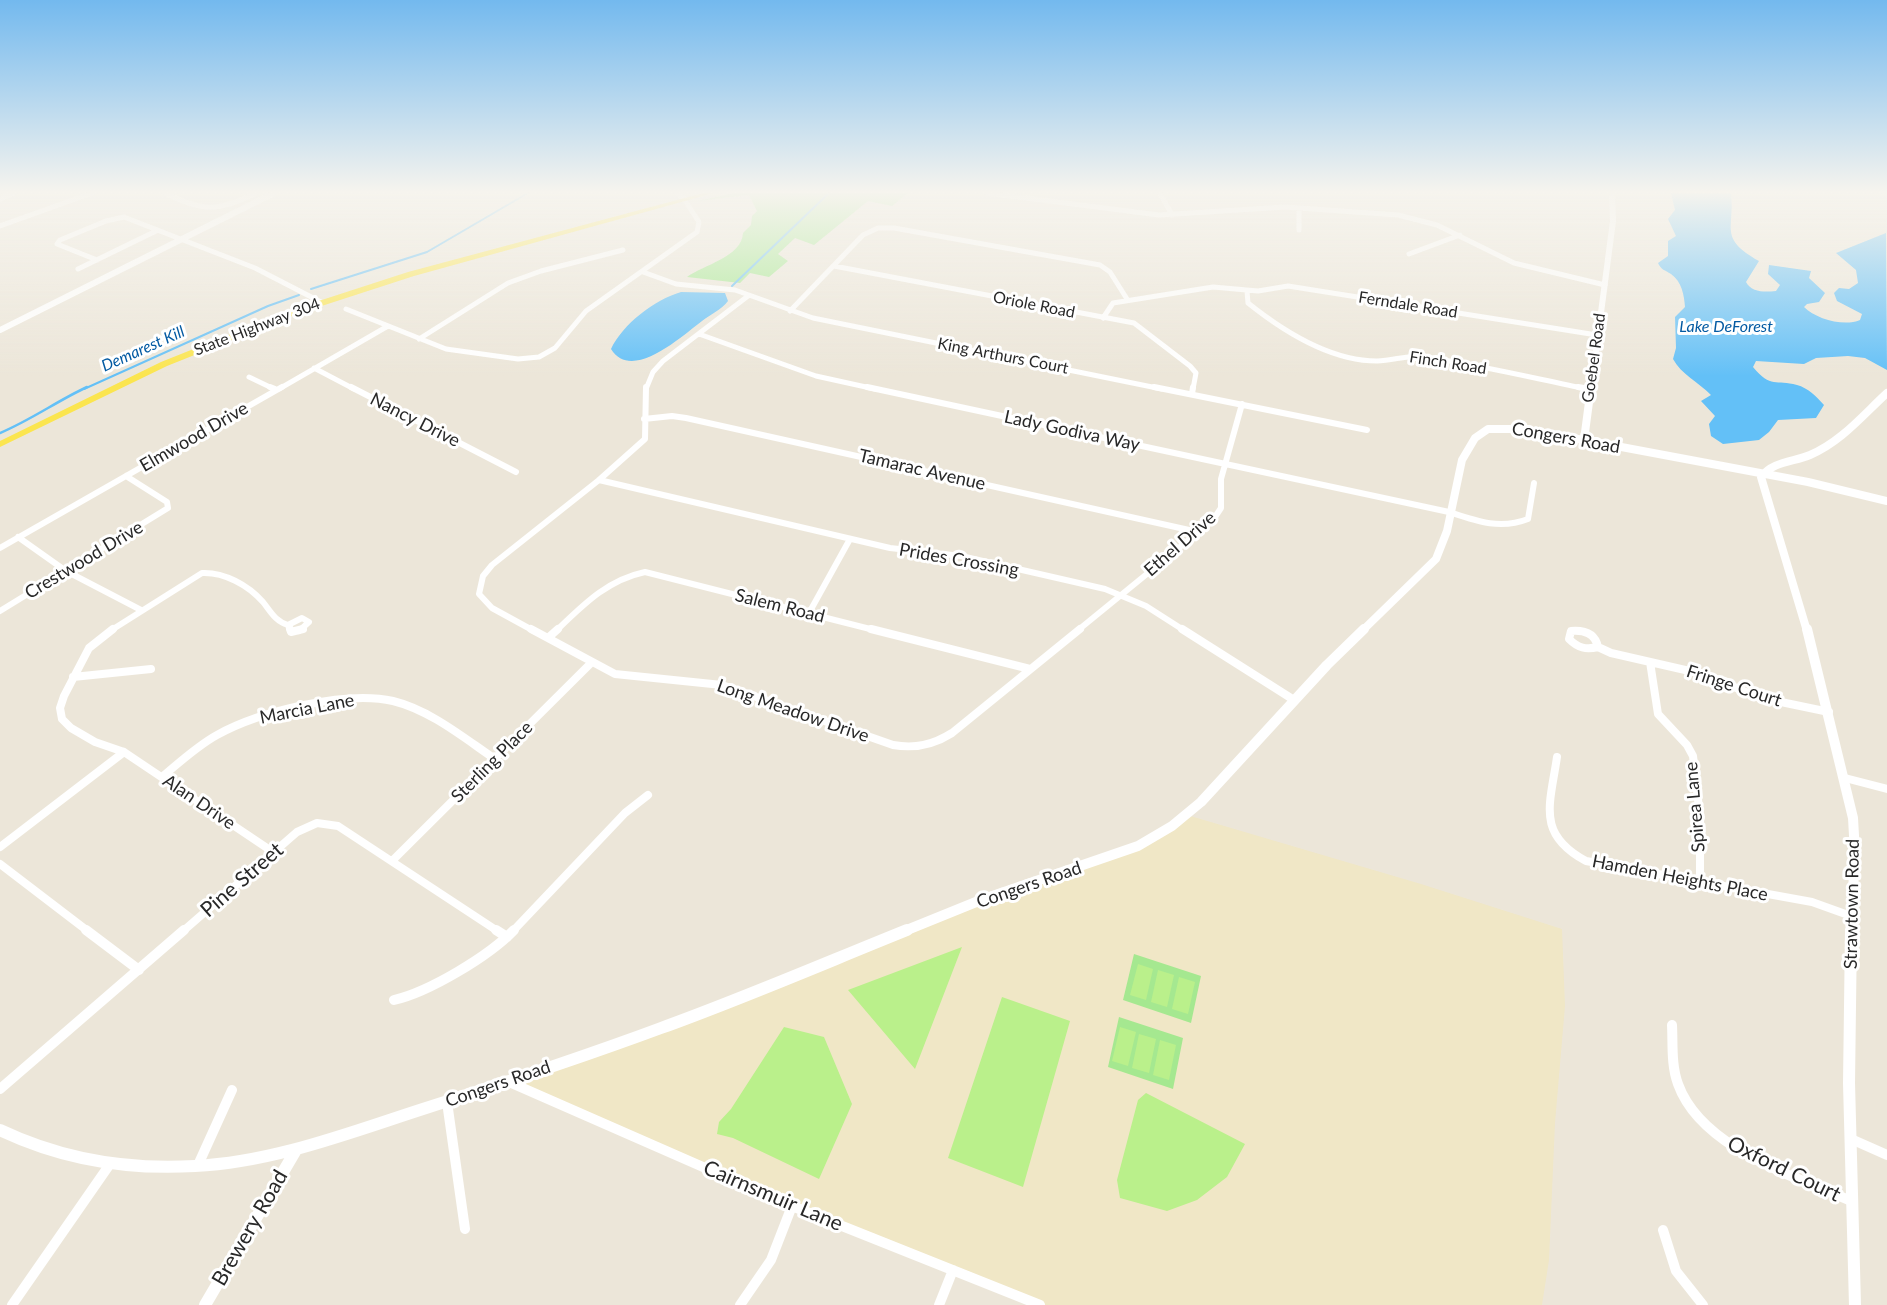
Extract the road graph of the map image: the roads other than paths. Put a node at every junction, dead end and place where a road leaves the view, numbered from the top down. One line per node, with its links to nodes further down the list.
1 (82, 254): 12 (street)
2 (109, 254): 12 (street)
3 (152, 254): 25 (street)
4 (217, 254): 20 (street)
5 (481, 254): 20 (main road, State Highway 304)
6 (609, 254): 28 (street)
7 (667, 254): 15 (street)
8 (846, 254): 13 (street)
9 (1038, 254): 19 (street)
10 (1496, 254): 16 (street)
11 (1609, 254): 16 (street, Goebel Road)
12 (97, 260): 14 (street)
13 (834, 266): 22 (street); 23 (street, Oriole Road)
14 (78, 269)
15 (643, 272): 18 (street, King Arthurs Court); 28 (street)
16 (1605, 285): 27 (street, Goebel Road)
17 (1247, 291): 19 (street, Ferndale Road); 27 (street, Ferndale Road); 32 (street, Finch Road)
18 (748, 296): 22 (street, King Arthurs Court); 26 (street, Long Meadow Drive)
19 (1127, 299): 23 (street)
20 (321, 302): 35 (main road, State Highway 304)
21 (346, 309): 24 (street)
22 (790, 312): 34 (street, King Arthurs Court)
23 (1103, 318): 34 (street, Oriole Road)
24 (388, 326): 28 (street); 29 (street, Elmwood Drive)
25 (0, 330)
26 (699, 334): 37 (street, Long Meadow Drive); 42 (street, Lady Godiva Way)
27 (1597, 335): 32 (street, Goebel Road)
28 (419, 339)
29 (314, 368): 31 (street, Elmwood Drive); 43 (street, Nancy Drive)
30 (249, 377): 31 (street)
31 (275, 389): 45 (street, Elmwood Drive)
32 (1589, 389): 39 (street, Goebel Road)
33 (1887, 393): 44 (street)
34 (1192, 394): 36 (street, King Arthurs Court)
35 (91, 399): 40 (main road, State Highway 304); 41 (main road, State Highway 304)
36 (1242, 404): 38 (street, King Arthurs Court); 42 (street, Ethel Drive)
37 (644, 419): 46 (street, Long Meadow Drive); 50 (street, Tamarac Avenue)
38 (1367, 430)
39 (1584, 440): 44 (street, Congers Road); 49 (street, Congers Road)
40 (0, 444)
41 (0, 451)
42 (1225, 464): 49 (street, Lady Godiva Way); 50 (street, Ethel Drive)
43 (516, 472)
44 (1762, 473): 48 (street, Congers Road); 68 (street, Strawtown Road)
45 (126, 476): 51 (street, Elmwood Drive); 54 (street, Crestwood Drive)
46 (599, 480): 52 (street, Prides Crossing); 60 (street, Long Meadow Drive)
47 (1534, 483): 49 (street, Lady Godiva Way)
48 (1887, 501)
49 (1449, 512): 67 (street, Congers Road)
50 (1198, 532): 55 (street, Ethel Drive)
51 (18, 537): 53 (street, Elmwood Drive); 54 (street)
52 (850, 539): 55 (street, Prides Crossing); 58 (street)
53 (0, 548)
54 (66, 571): 56 (street); 57 (street, Crestwood Drive)
55 (1122, 594): 64 (street, Long Meadow Drive); 67 (street, Prides Crossing)
56 (141, 610): 59 (street); 66 (street)
57 (0, 611)
58 (809, 613): 60 (street, Salem Road); 64 (street, Salem Road)
59 (288, 625)
60 (549, 637): 62 (street, Long Meadow Drive)
61 (1598, 647): 63 (street, Fringe Court)
62 (592, 662): 64 (street, Long Meadow Drive); 71 (street, Sterling Place)
63 (1650, 662): 68 (street, Fringe Court); 80 (street, Spirea Lane)
64 (1030, 668)
65 (151, 669): 66 (street)
66 (73, 677): 69 (street, Alan Drive)
67 (1294, 700): 86 (street, Congers Road)
68 (1829, 713): 73 (street, Strawtown Road)
69 (124, 752): 72 (street, Alan Drive); 76 (street)
70 (1557, 757): 80 (street, Hamden Heights Place)
71 (495, 759): 72 (street, Marcia Lane); 78 (street, Sterling Place)
72 (162, 776): 77 (street, Alan Drive)
73 (1844, 778): 74 (street); 81 (street, Strawtown Road)
74 (1887, 789)
75 (648, 795): 82 (street)
76 (0, 847)
77 (273, 852): 78 (street, Pine Street); 83 (street, Pine Street)
78 (392, 861): 82 (street, Pine Street)
79 (0, 864): 83 (street)
80 (1700, 881): 81 (street, Hamden Heights Place)
81 (1851, 916): 91 (street, Strawtown Road)
82 (506, 937): 84 (street)
83 (139, 971): 87 (street, Pine Street)
84 (394, 1000)
85 (1672, 1025): 96 (street, Oxford Court)
86 (508, 1082): 89 (street, Congers Road); 97 (street, Cairnsmuir Lane)
87 (0, 1089)
88 (232, 1090): 95 (street)
89 (447, 1102): 92 (street, Congers Road); 98 (street)
90 (0, 1130): 94 (street, Congers Road)
91 (1852, 1139): 93 (street); 96 (street, Strawtown Road)
92 (296, 1150): 95 (street, Congers Road); 102 (street, Brewery Road)
93 (1887, 1155)
94 (110, 1164): 95 (street, Congers Road); 101 (street)
95 (198, 1166)
96 (1851, 1201): 107 (street, Strawtown Road)
97 (792, 1206): 100 (street, Cairnsmuir Lane); 103 (street)
98 (465, 1229)
99 (1663, 1230): 106 (street)
100 (953, 1270): 104 (street); 105 (street, Cairnsmuir Lane)
101 (12, 1305)
102 (205, 1305)
103 (740, 1305)
104 (939, 1305)
105 (1040, 1305)
106 (1703, 1305)
107 (1855, 1305)

